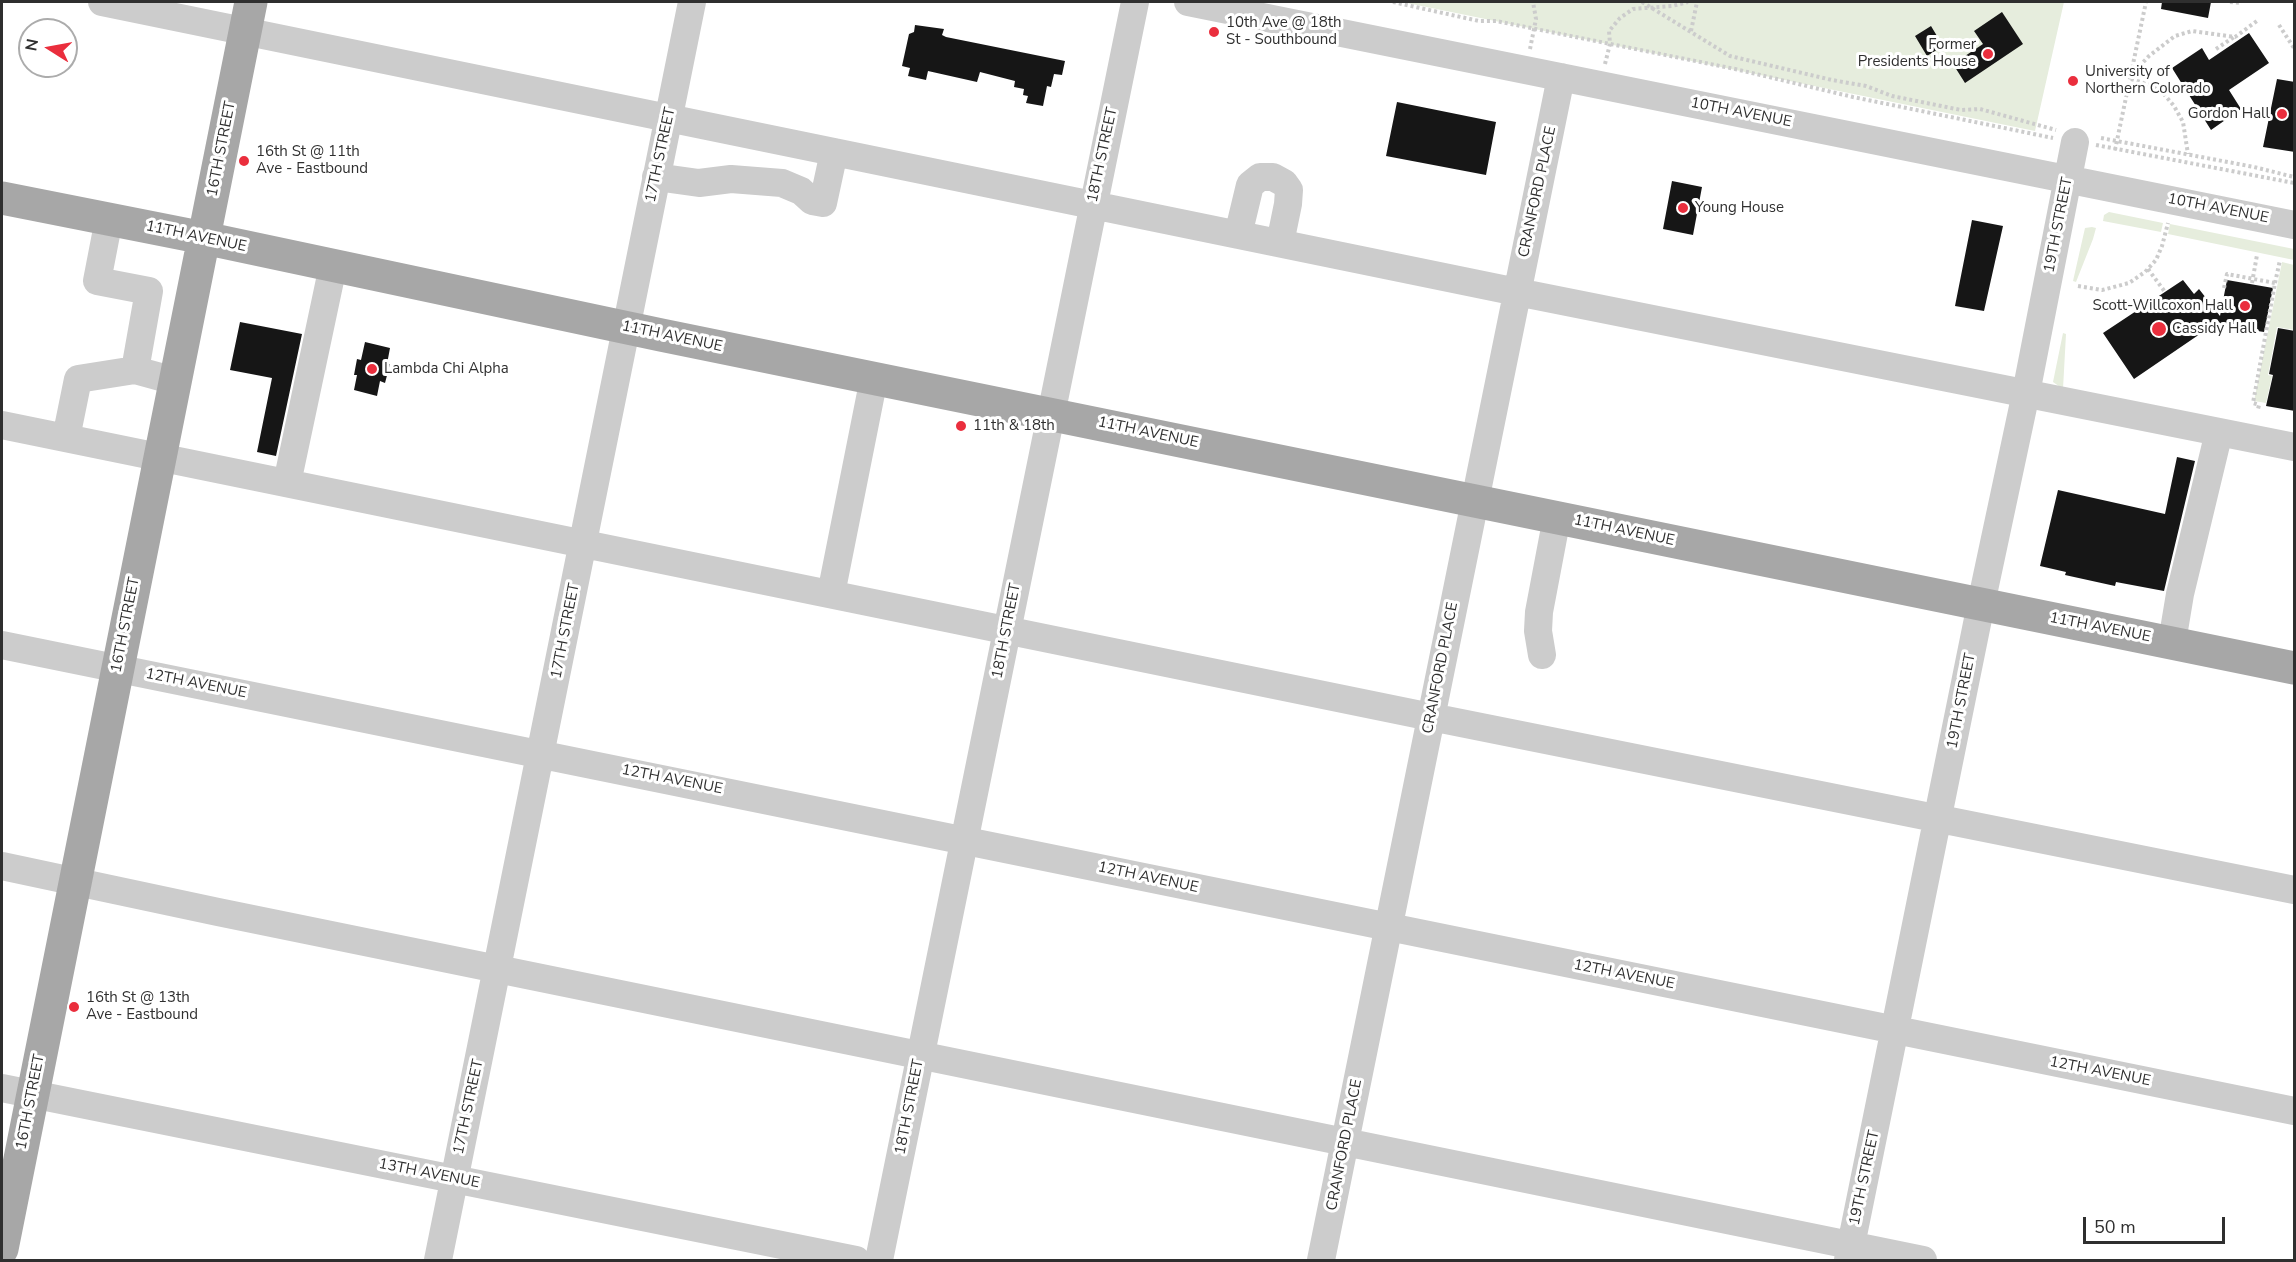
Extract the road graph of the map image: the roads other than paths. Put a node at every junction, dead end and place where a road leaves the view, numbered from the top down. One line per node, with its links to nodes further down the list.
1 (102, 2): 5 (street)
2 (692, 2): 7 (street, 17TH STREET)
3 (1135, 2): 13 (street, 18TH STREET)
4 (1188, 2): 6 (street, 10TH AVENUE)
5 (248, 17): 7 (street); 17 (main road, 16TH STREET)
6 (1561, 77): 11 (street, 10TH AVENUE); 20 (street, CRANFORD PLACE)
7 (669, 117): 9 (street); 10 (street, 17TH STREET)
8 (2079, 137): 11 (street, 19TH STREET)
9 (834, 152): 10 (street); 13 (street)
10 (656, 177): 21 (street, 17TH STREET)
11 (2068, 179): 15 (street, 10TH AVENUE); 25 (street, 19TH STREET)
12 (2, 198): 14 (main road, 11TH AVENUE)
13 (1093, 205): 16 (street); 26 (street, 18TH STREET)
14 (109, 219): 17 (main road, 11TH AVENUE); 22 (street)
15 (2295, 225)
16 (1238, 234): 18 (street); 18 (street)
17 (204, 238): 19 (main road, 11TH AVENUE); 24 (main road, 16TH STREET)
18 (1280, 243): 20 (street)
19 (333, 266): 21 (main road, 11TH AVENUE); 32 (street)
20 (1517, 292): 25 (street); 33 (street, CRANFORD PLACE)
21 (626, 327): 23 (main road, 11TH AVENUE); 35 (street, 17TH STREET)
22 (135, 370): 24 (street); 29 (street)
23 (874, 378): 26 (main road, 11TH AVENUE); 36 (street)
24 (175, 381): 31 (main road, 16TH STREET)
25 (2026, 393): 28 (street); 37 (street, 19TH STREET)
26 (1050, 413): 33 (main road, 11TH AVENUE); 38 (street, 18TH STREET)
27 (2, 425): 29 (street)
28 (2218, 432): 30 (street); 39 (street)
29 (66, 438): 31 (street)
30 (2295, 447)
31 (160, 457): 32 (street); 42 (main road, 16TH STREET)
32 (287, 483): 35 (street)
33 (1475, 501): 34 (main road, 11TH AVENUE); 44 (street, CRANFORD PLACE)
34 (1557, 518): 37 (main road, 11TH AVENUE); 41 (street)
35 (583, 544): 36 (street); 45 (street, 17TH STREET)
36 (831, 594): 38 (street)
37 (1981, 604): 39 (main road, 11TH AVENUE); 46 (street, 19TH STREET)
38 (1007, 629): 44 (street); 47 (street, 18TH STREET)
39 (2172, 642): 43 (main road, 11TH AVENUE)
40 (2, 645): 42 (street, 12TH AVENUE)
41 (1542, 655)
42 (118, 668): 45 (street, 12TH AVENUE); 49 (main road, 16TH STREET)
43 (2295, 668)
44 (1431, 717): 46 (street); 51 (street, CRANFORD PLACE)
45 (541, 754): 47 (street, 12TH AVENUE); 52 (street, 17TH STREET)
46 (1938, 818): 50 (street); 53 (street, 19TH STREET)
47 (965, 840): 51 (street, 12TH AVENUE); 54 (street, 18TH STREET)
48 (2, 866): 49 (street)
49 (75, 881): 52 (street); 55 (main road, 16TH STREET)
50 (2295, 890)
51 (1389, 927): 53 (street, 12TH AVENUE); 57 (street, CRANFORD PLACE)
52 (497, 969): 54 (street); 58 (street, 17TH STREET)
53 (1895, 1030): 56 (street, 12TH AVENUE); 60 (street, 19TH STREET)
54 (921, 1055): 57 (street); 63 (street, 18TH STREET)
55 (17, 1091): 58 (street, 13TH AVENUE); 59 (main road, 16TH STREET)
56 (2295, 1111)
57 (1345, 1142): 60 (street); 64 (street, CRANFORD PLACE)
58 (454, 1179): 61 (street, 17TH STREET); 62 (street, 13TH AVENUE)
59 (2, 1249)
60 (1850, 1253): 65 (street)
61 (438, 1260)
62 (856, 1260)
63 (879, 1260)
64 (1321, 1260)
65 (1923, 1260)

